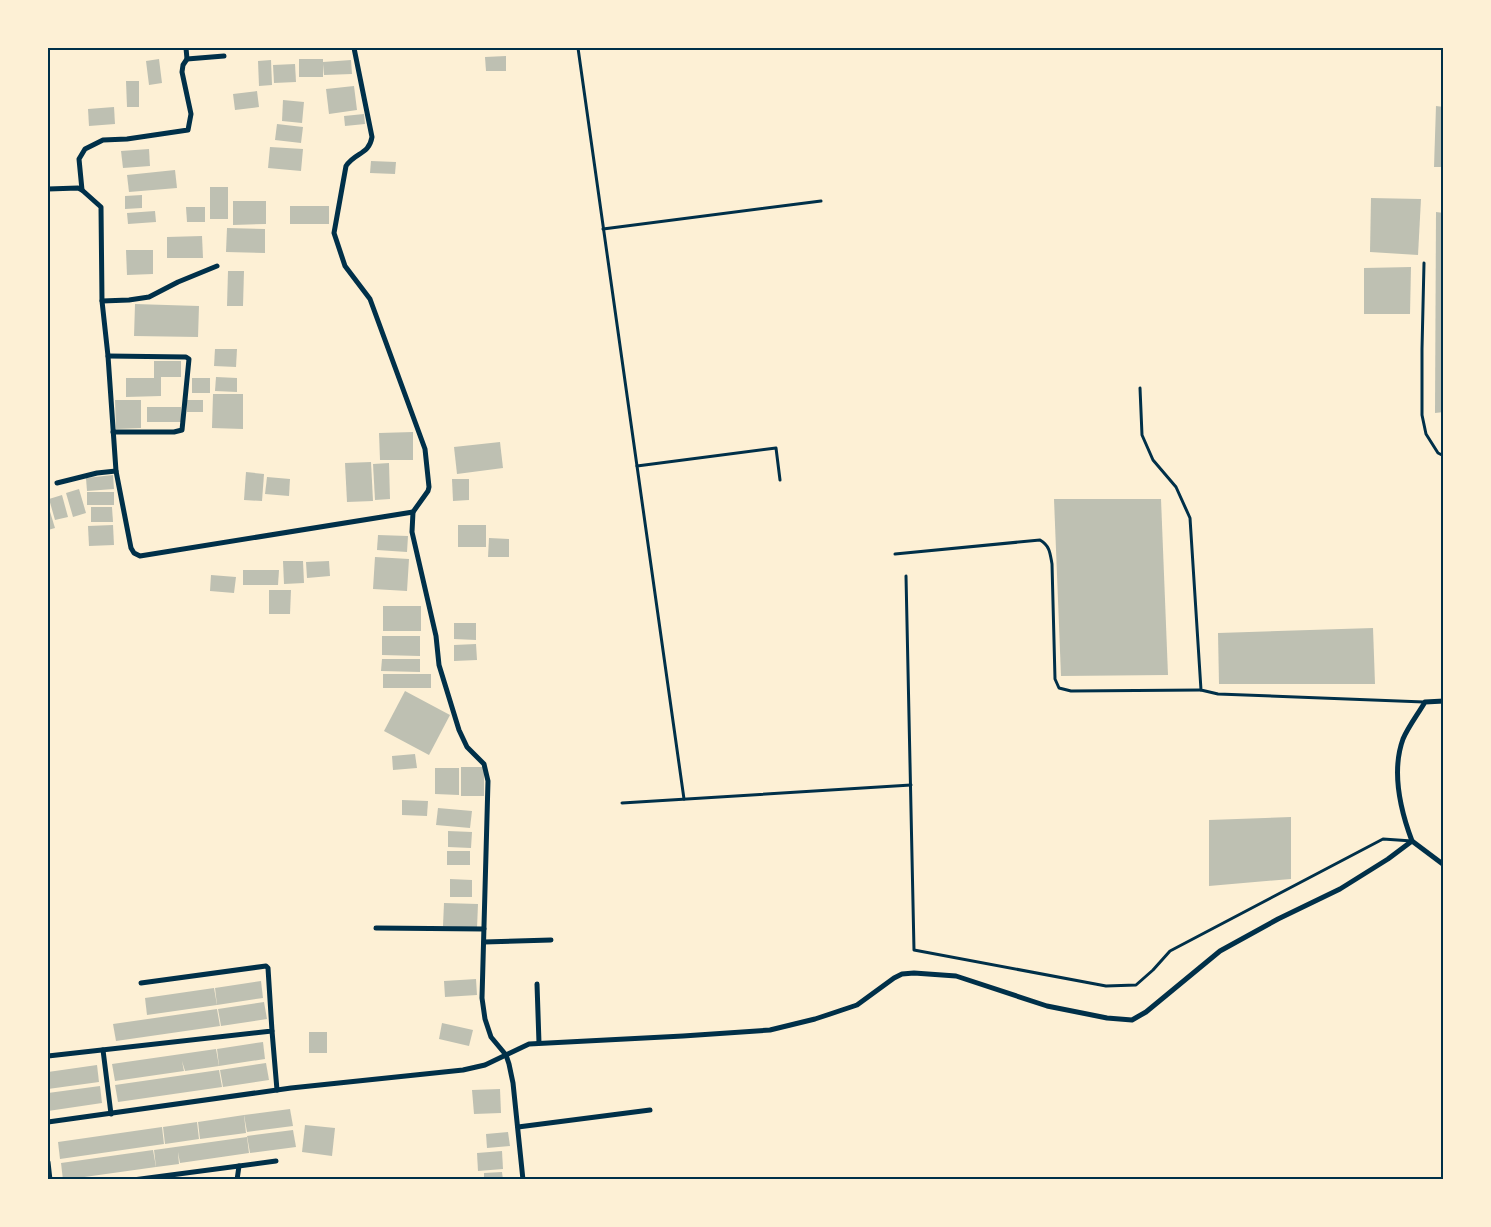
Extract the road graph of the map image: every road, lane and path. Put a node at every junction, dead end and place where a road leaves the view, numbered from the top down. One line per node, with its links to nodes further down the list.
1 (186, 48): 5 (street)
2 (354, 48): 21 (street)
3 (578, 48): 9 (lane)
4 (224, 56): 5 (street)
5 (187, 59): 7 (street)
6 (48, 189): 7 (street)
7 (82, 190): 12 (street)
8 (822, 201): 9 (lane)
9 (604, 229): 17 (lane)
10 (1424, 262): 16 (lane)
11 (218, 266): 12 (street)
12 (102, 301): 13 (street)
13 (108, 356): 15 (street); 15 (street)
14 (1140, 388): 24 (lane)
15 (113, 432): 18 (street)
16 (1444, 456)
17 (637, 466): 19 (lane); 28 (lane)
18 (116, 471): 20 (street); 21 (street)
19 (780, 480)
20 (57, 483)
21 (413, 512): 33 (street)
22 (895, 554): 24 (lane)
23 (906, 576): 27 (lane)
24 (1201, 690): 26 (lane)
25 (1444, 701): 26 (street)
26 (1424, 702): 30 (street)
27 (911, 785): 28 (lane); 30 (lane)
28 (684, 799): 29 (lane)
29 (622, 803)
30 (1412, 841): 31 (street); 39 (street)
31 (1444, 864)
32 (376, 928): 33 (street)
33 (484, 929): 35 (street)
34 (552, 940): 35 (street)
35 (484, 942): 41 (street)
36 (141, 983): 38 (street)
37 (537, 984): 39 (street)
38 (272, 1031): 40 (street); 43 (street)
39 (539, 1043): 41 (street)
40 (103, 1050): 42 (street); 45 (street)
41 (506, 1055): 43 (street); 47 (street)
42 (48, 1056)
43 (277, 1090): 45 (street)
44 (650, 1110): 47 (street)
45 (111, 1114): 46 (street)
46 (48, 1122)
47 (518, 1127): 54 (street)
48 (276, 1161): 50 (street)
49 (48, 1162): 51 (street)
50 (239, 1166): 52 (street); 53 (street)
51 (50, 1180)
52 (133, 1180)
53 (237, 1180)
54 (523, 1180)

